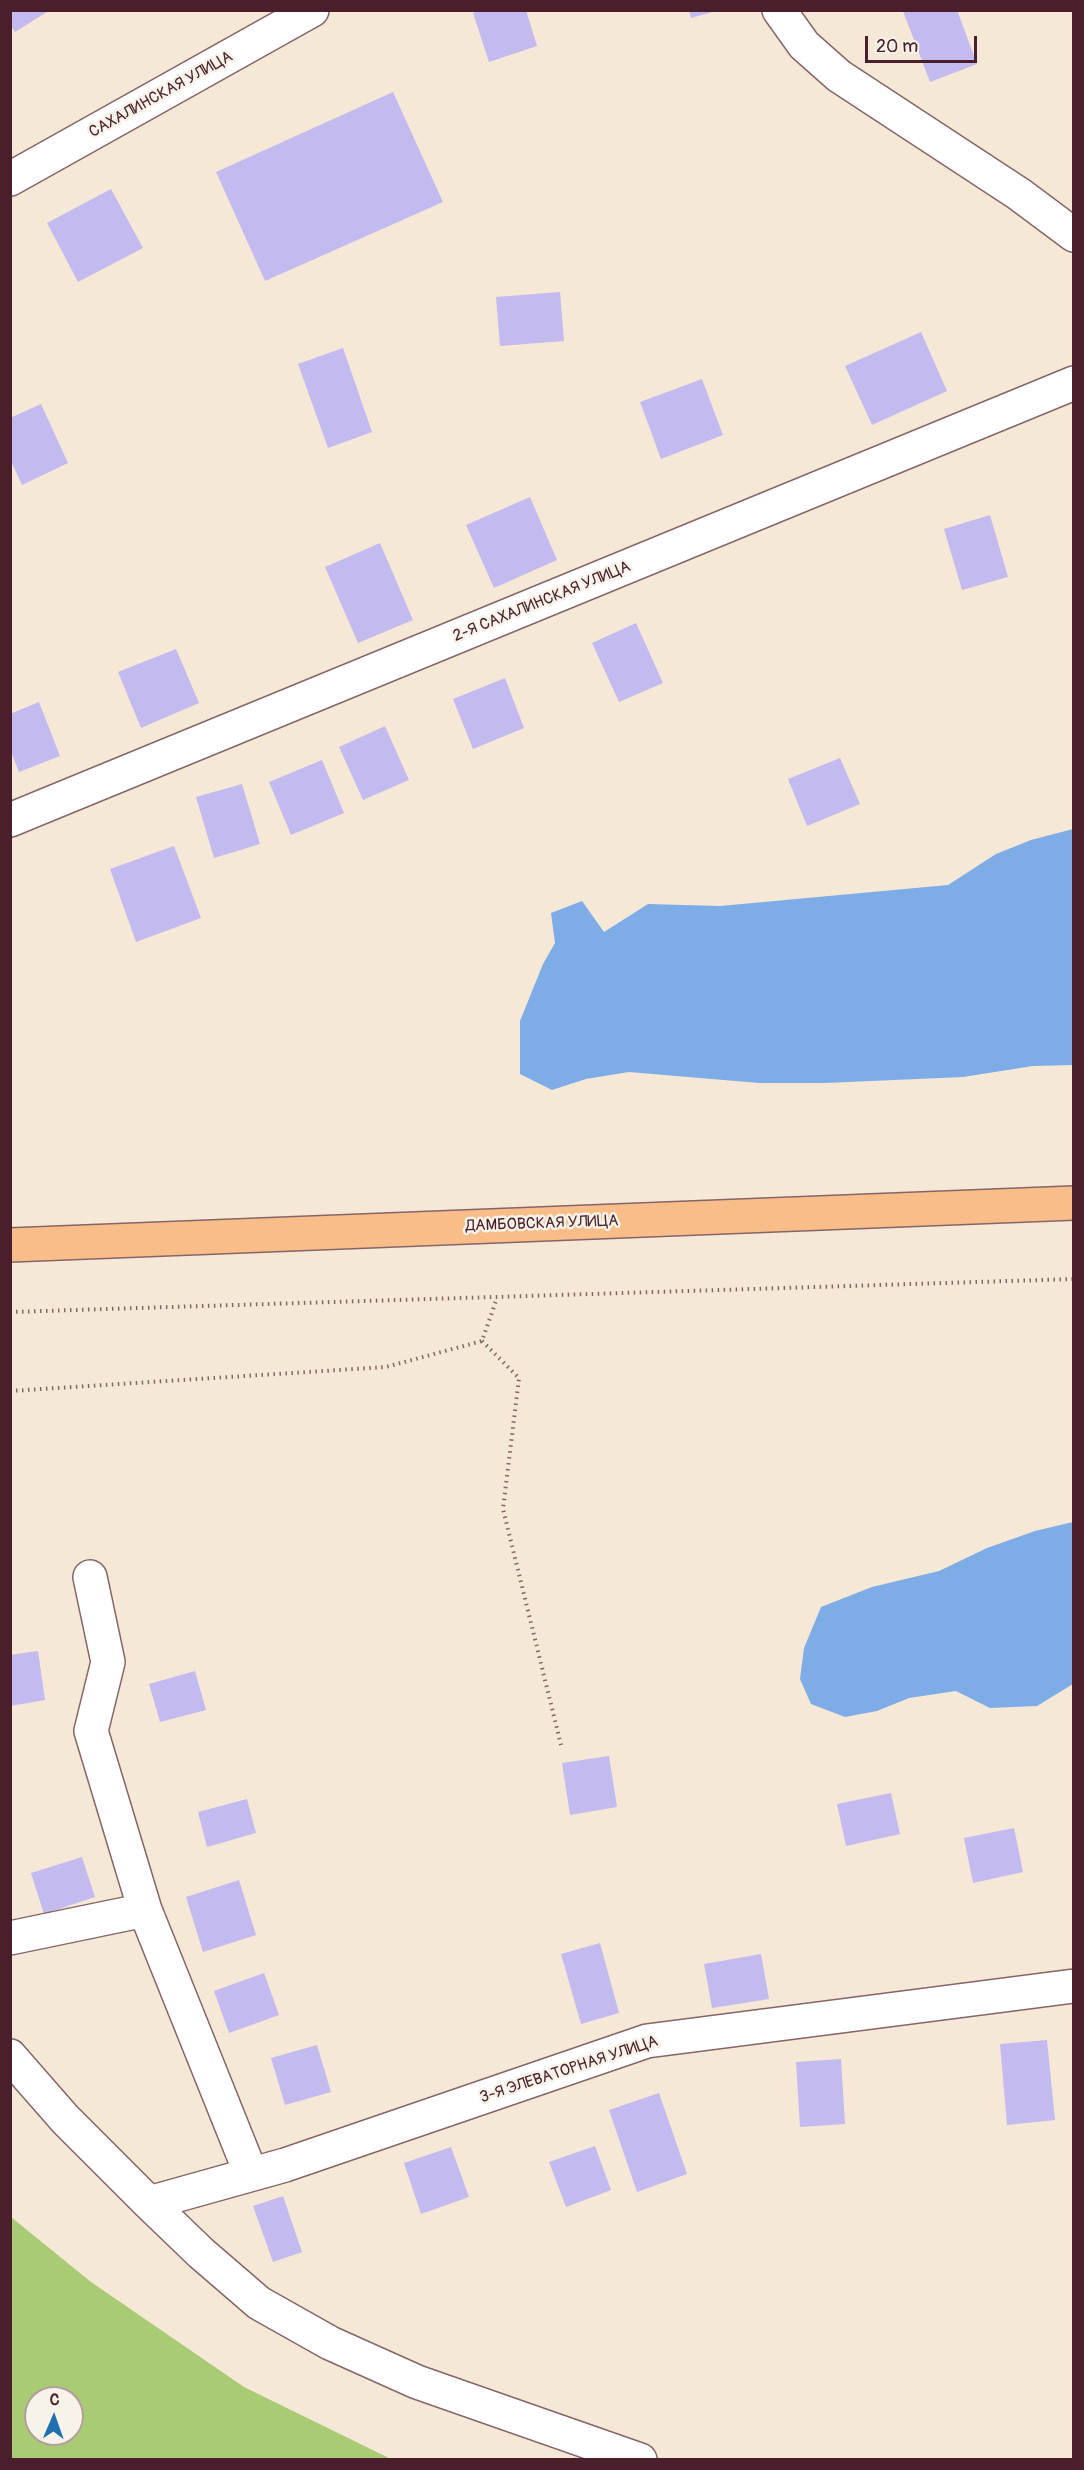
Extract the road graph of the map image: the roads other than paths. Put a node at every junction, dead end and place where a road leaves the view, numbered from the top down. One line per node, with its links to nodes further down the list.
1 (312, 10): 3 (street, САХАЛИНСКАЯ УЛИЦА)
2 (779, 10): 4 (street)
3 (10, 179)
4 (1074, 235)
5 (1074, 383): 6 (street, 2-Я САХАЛИНСКАЯ УЛИЦА)
6 (10, 820)
7 (1074, 1203): 8 (main road, ДАМБОВСКАЯ УЛИЦА)
8 (10, 1245)
9 (90, 1577): 10 (street)
10 (145, 1910): 11 (street); 14 (street)
11 (10, 1938)
12 (1074, 1986): 14 (street, 3-Я ЭЛЕВАТОРНАЯ УЛИЦА)
13 (10, 2056): 15 (street)
14 (250, 2174): 15 (street, 3-Я ЭЛЕВАТОРНАЯ УЛИЦА)
15 (149, 2203): 16 (street)
16 (639, 2460)

